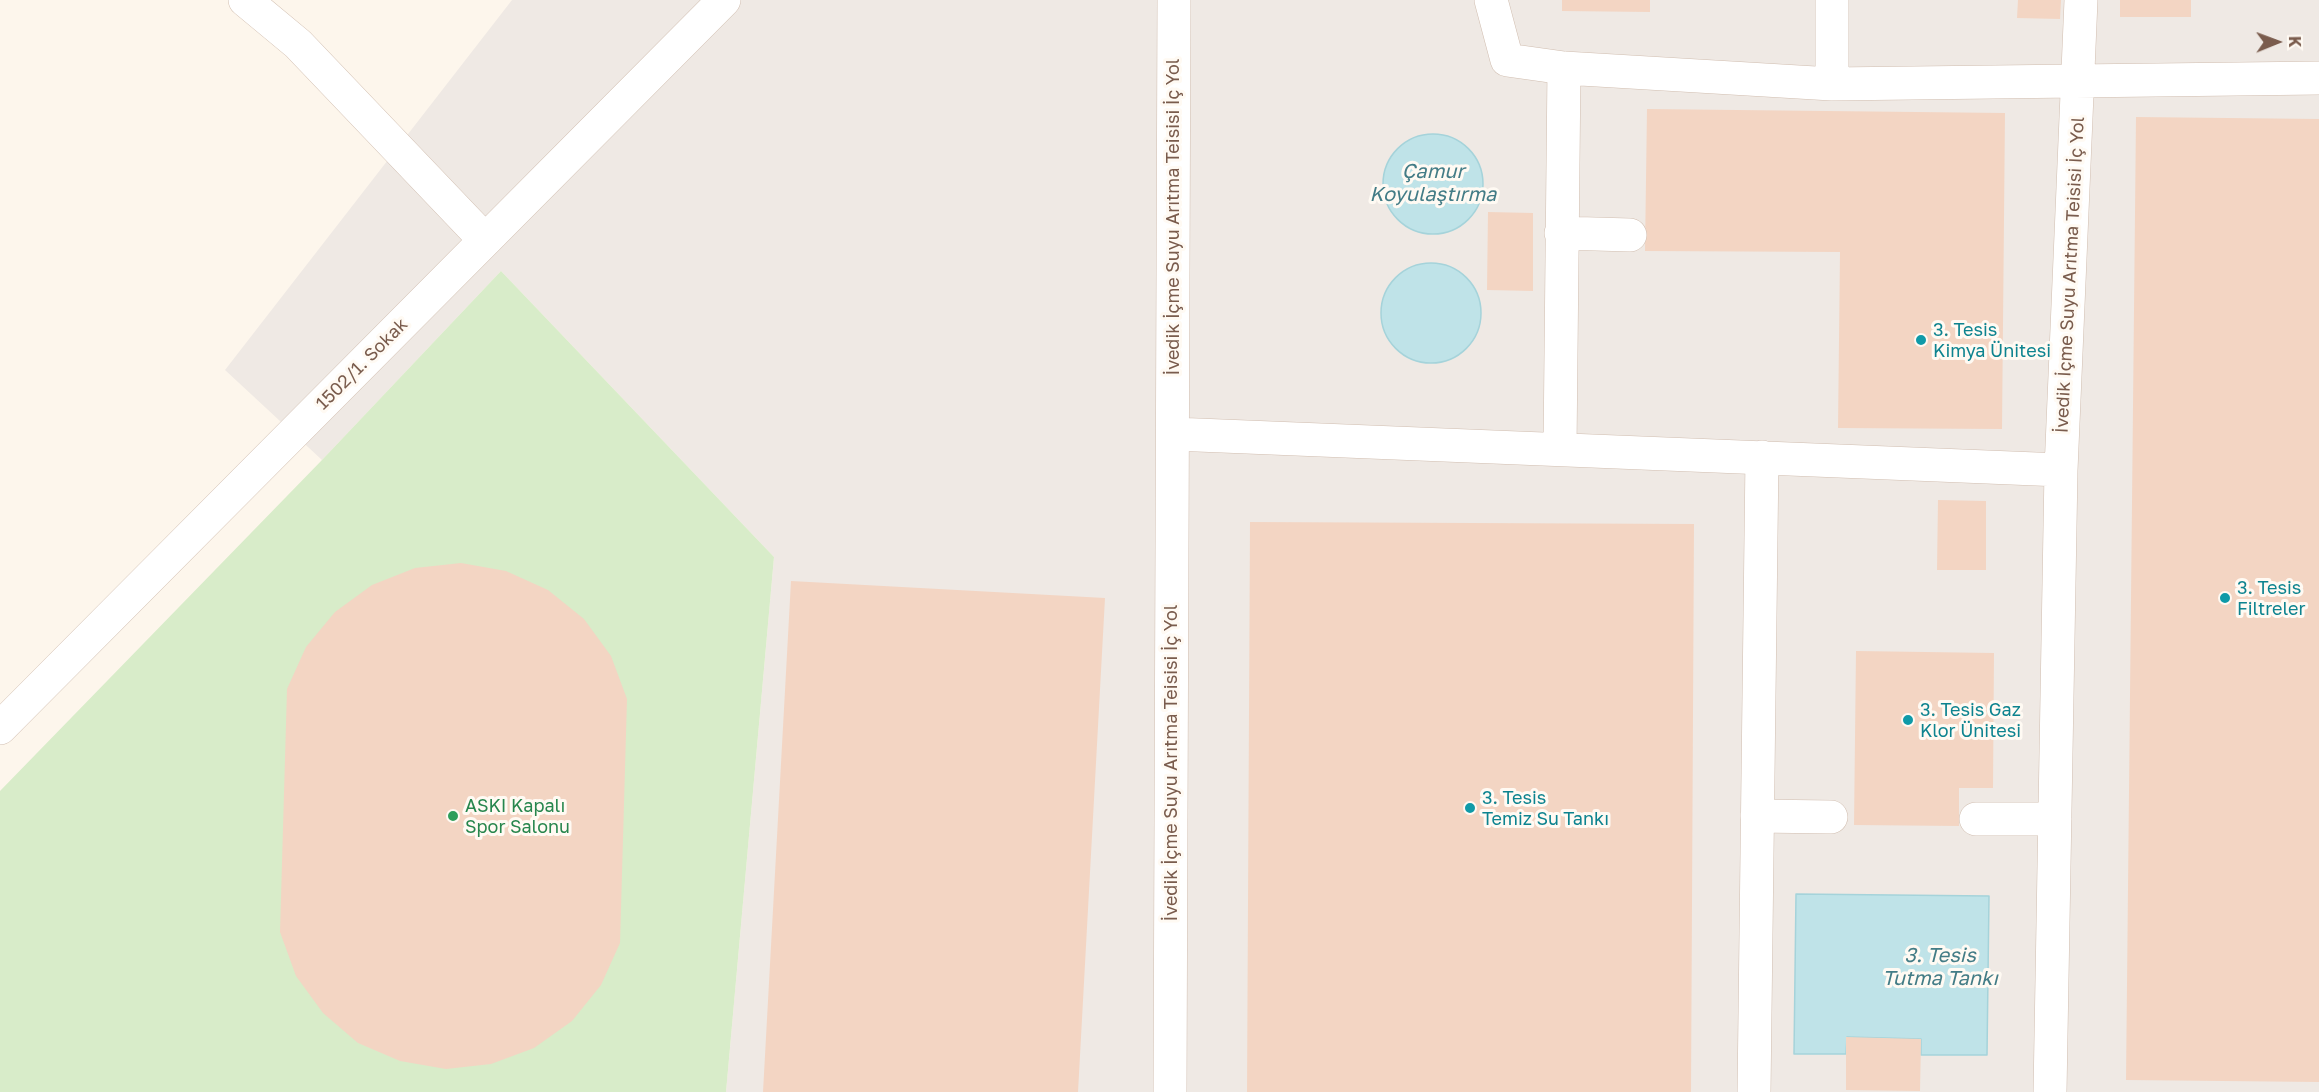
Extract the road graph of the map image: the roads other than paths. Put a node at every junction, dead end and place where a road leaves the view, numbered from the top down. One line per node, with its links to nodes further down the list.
1 (245, 0): 13 (lane)
2 (724, 0): 13 (lane, 1502/1. Sokak)
3 (1174, 0): 14 (lane, İvedik İçme Suyu Arıtma Teisisi İç Yol)
4 (1491, 0): 7 (lane)
5 (1832, 0): 10 (lane)
6 (2081, 0): 9 (lane, İvedik İçme Suyu Arıtma Teisisi İç Yol)
7 (1563, 69): 10 (lane); 11 (lane)
8 (2319, 78): 9 (lane)
9 (2079, 81): 10 (lane); 17 (lane, İvedik İçme Suyu Arıtma Teisisi İç Yol)
10 (1832, 84)
11 (1562, 233): 12 (lane); 15 (lane)
12 (1630, 235)
13 (485, 240): 18 (lane, 1502/1. Sokak)
14 (1173, 434): 15 (lane); 23 (lane, İvedik İçme Suyu Arıtma Teisisi İç Yol)
15 (1560, 450): 16 (lane)
16 (1762, 457): 17 (lane); 19 (lane)
17 (2061, 470): 22 (lane, İvedik İçme Suyu Arıtma Teisisi İç Yol)
18 (0, 728)
19 (1757, 816): 20 (lane); 24 (lane)
20 (1831, 817)
21 (1976, 819): 22 (lane)
22 (2055, 819): 25 (lane, İvedik İçme Suyu Arıtma Teisisi İç Yol)
23 (1170, 1092)
24 (1755, 1092)
25 (2050, 1092)

